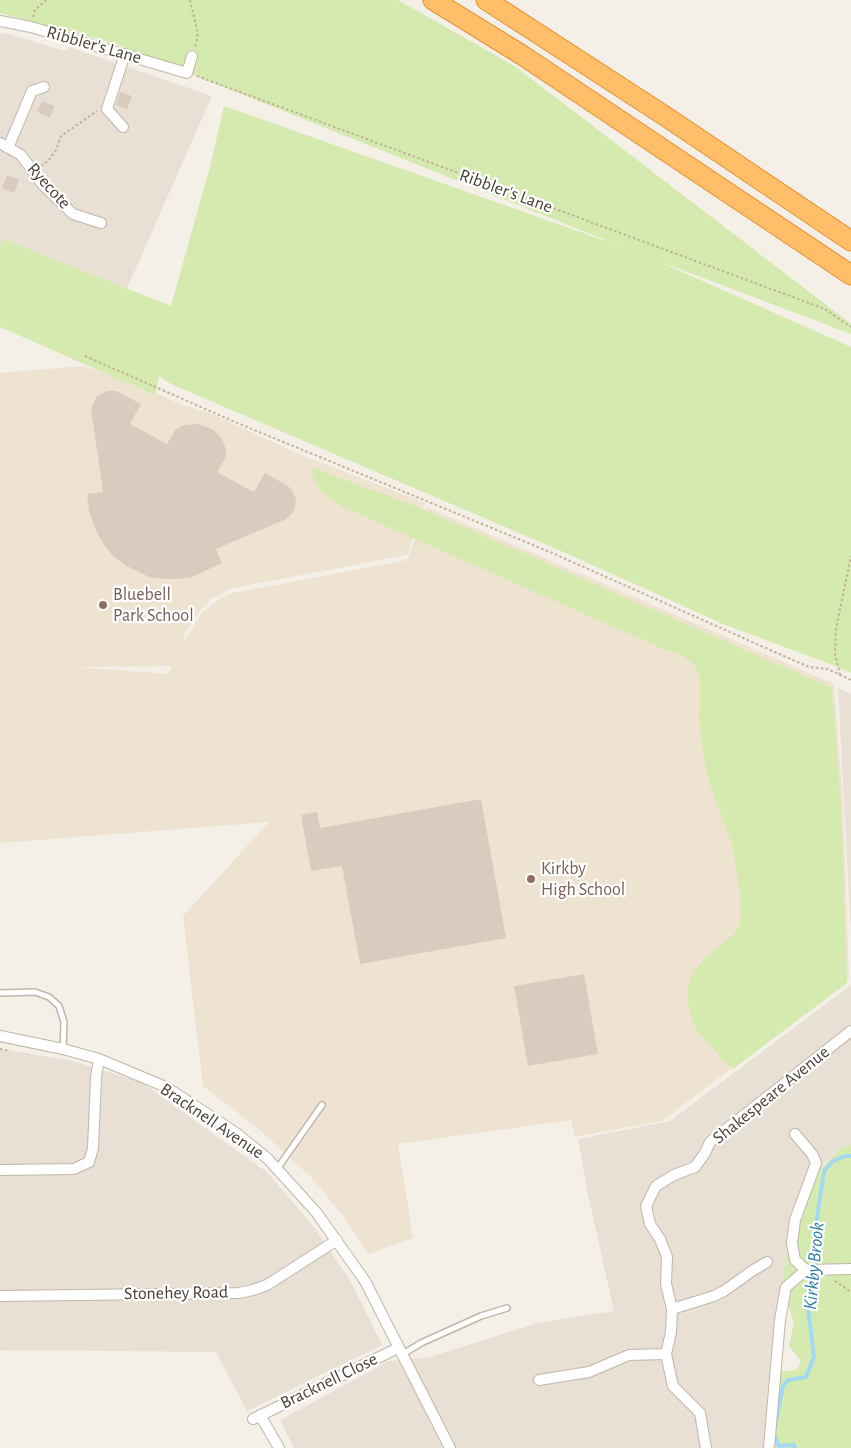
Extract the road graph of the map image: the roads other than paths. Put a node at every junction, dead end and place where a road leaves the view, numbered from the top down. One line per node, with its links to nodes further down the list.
1 (433, 0): 11 (highway)
2 (486, 0): 10 (highway)
3 (0, 21): 4 (street, Ribbler's Lane)
4 (125, 54): 5 (street, Ribbler's Lane); 7 (street)
5 (192, 56)
6 (44, 87): 8 (street)
7 (123, 127)
8 (4, 146): 9 (street, Ryecote)
9 (101, 223)
10 (851, 241)
11 (851, 275)
12 (0, 993): 15 (lane)
13 (851, 1031): 27 (street, Shakespeare Avenue)
14 (0, 1036): 15 (street, Bracknell Avenue)
15 (63, 1049): 16 (street, Bracknell Avenue)
16 (99, 1059): 19 (street, Bracknell Avenue); 20 (street)
17 (322, 1106): 19 (lane)
18 (795, 1134): 24 (street)
19 (277, 1169): 21 (street, Bracknell Avenue)
20 (0, 1170)
21 (337, 1240): 25 (street, Stonehey Road); 28 (street, Bracknell Avenue)
22 (767, 1262): 27 (street)
23 (851, 1269): 24 (street)
24 (806, 1270): 34 (street)
25 (0, 1296)
26 (507, 1308): 28 (lane)
27 (672, 1309): 29 (street, Shakespeare Avenue)
28 (400, 1351): 31 (street, Bracknell Close); 32 (street, Bracknell Avenue)
29 (666, 1354): 30 (street); 33 (street, Shakespeare Avenue)
30 (539, 1380)
31 (279, 1448)
32 (450, 1448)
33 (706, 1448)
34 (770, 1448)

